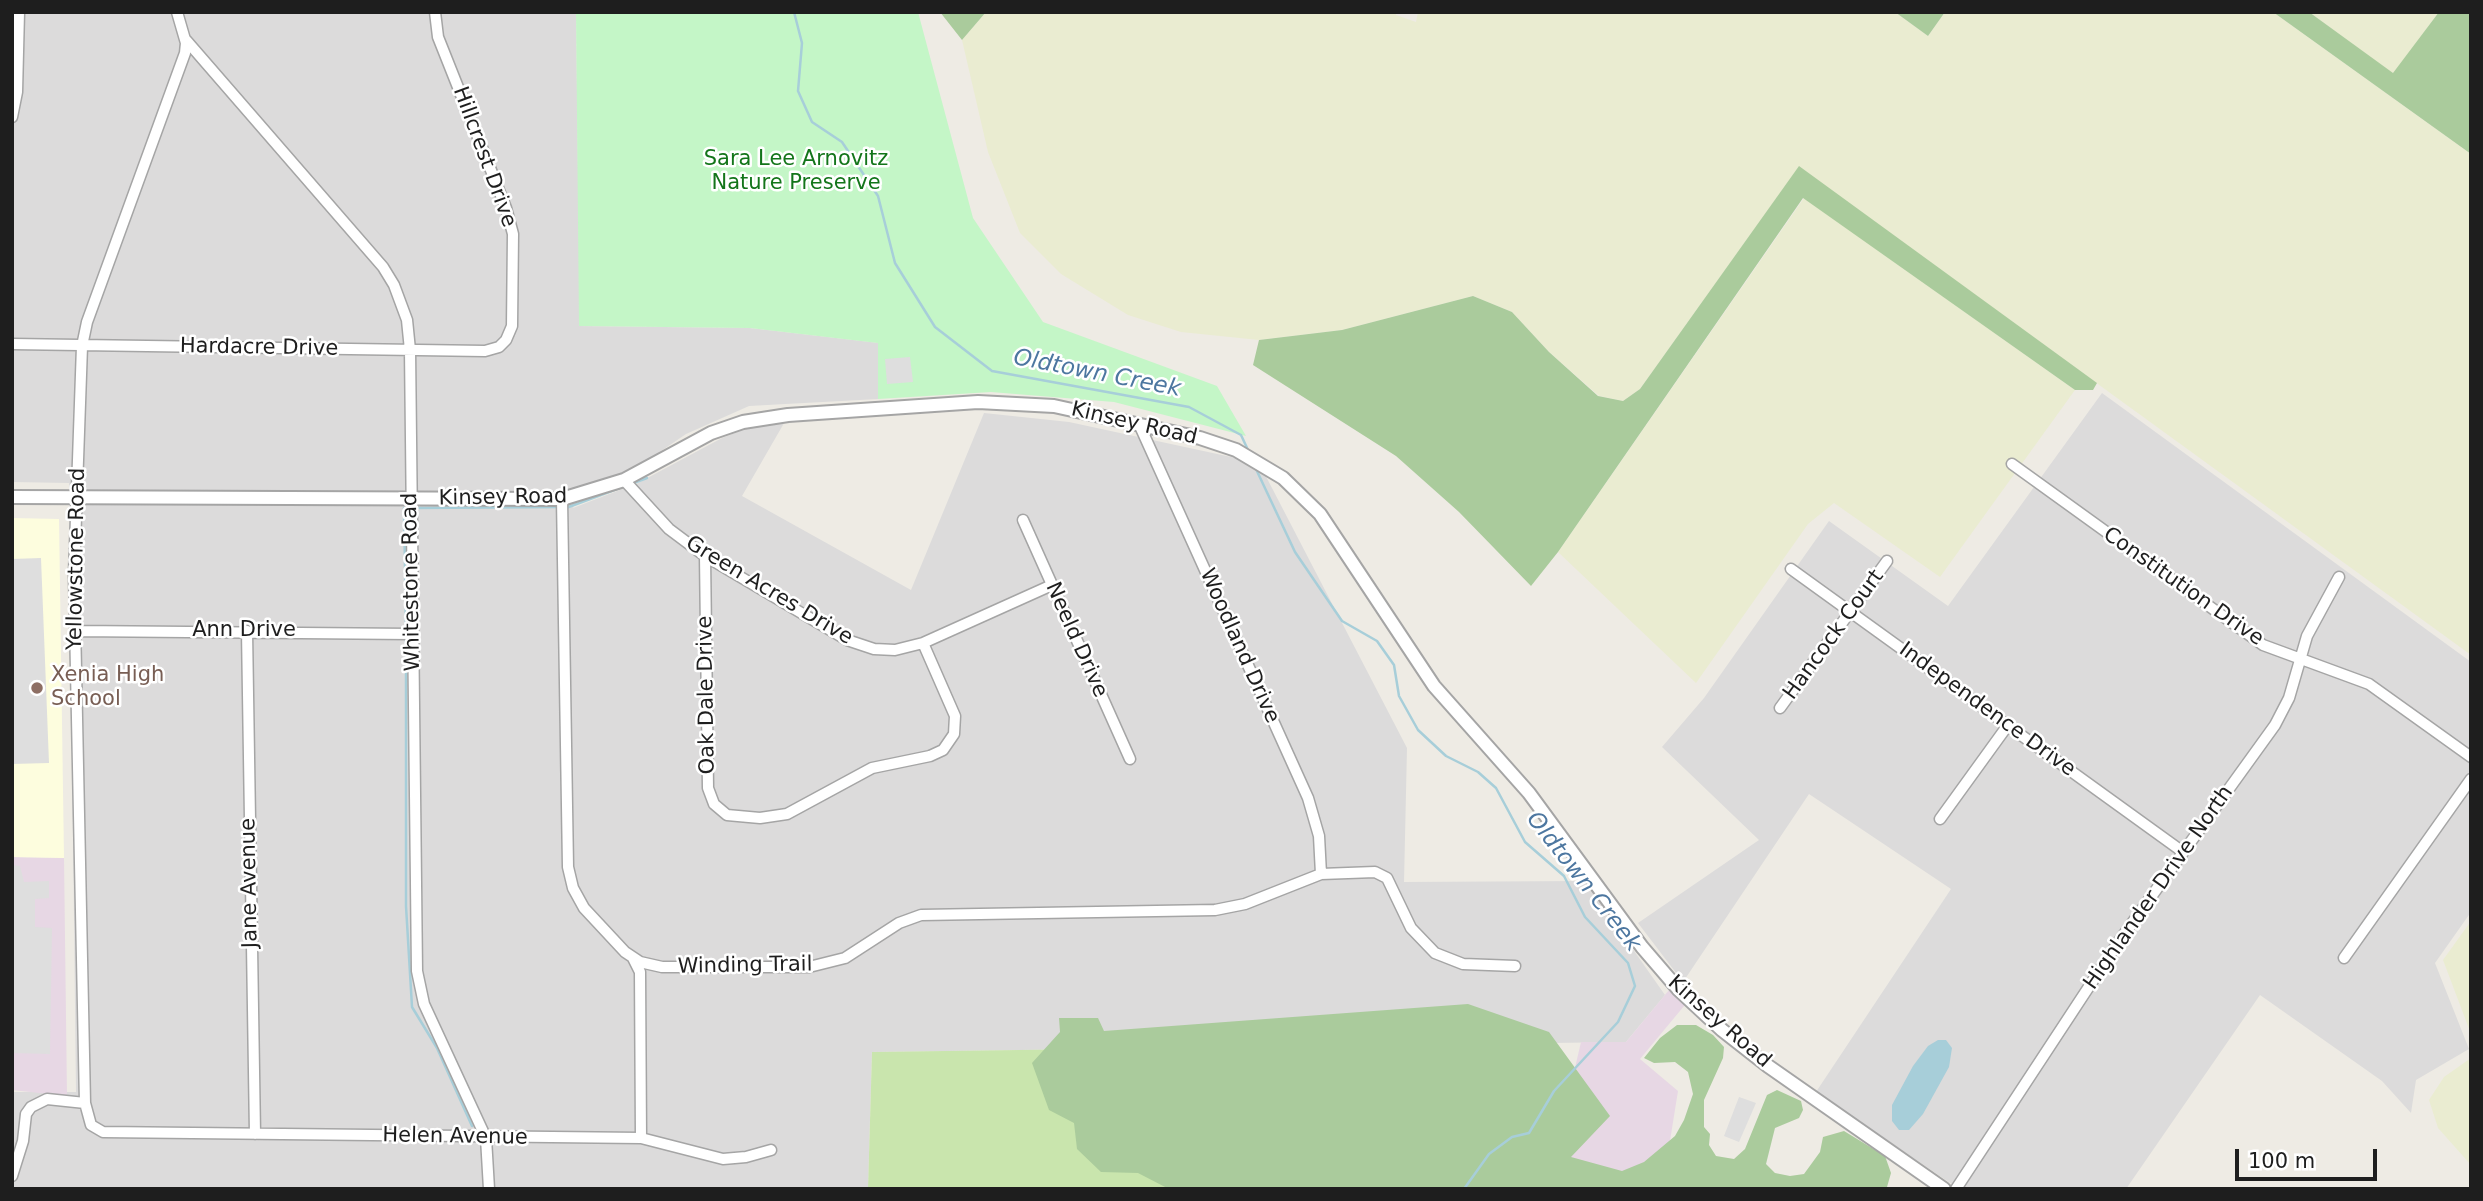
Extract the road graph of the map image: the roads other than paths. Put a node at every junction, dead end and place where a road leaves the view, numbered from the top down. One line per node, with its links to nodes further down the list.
1 (19, 12): 5 (street)
2 (177, 12): 4 (street)
3 (435, 12): 7 (street, Hillcrest Drive)
4 (186, 40): 8 (street, Yellowstone Road); 9 (street, Whitestone Road)
5 (12, 117)
6 (12, 344): 8 (street, Hardacre Drive)
7 (503, 344): 9 (street, Hardacre Drive)
8 (82, 346): 9 (street, Hardacre Drive); 14 (street, Yellowstone Road)
9 (410, 350): 15 (street, Whitestone Road)
10 (1139, 424): 12 (street, Kinsey Road); 36 (street, Woodland Drive); 48 (street, Kinsey Road)
11 (2012, 464): 28 (street, Constitution Drive)
12 (624, 480): 16 (street, Kinsey Road); 18 (street, Green Acres Drive)
13 (12, 497): 14 (street, Kinsey Road)
14 (71, 498): 15 (street, Kinsey Road); 24 (street, Yellowstone Road)
15 (411, 499): 16 (street, Kinsey Road); 26 (street, Whitestone Road)
16 (562, 499): 37 (street)
17 (1023, 520): 22 (street, Neeld Drive)
18 (705, 556): 27 (street, Green Acres Drive); 27 (street, Oak Dale Drive)
19 (1887, 561): 23 (street, Hancock Court)
20 (1791, 569): 23 (street, Independence Drive)
21 (2339, 577): 28 (street, Highlander Drive North)
22 (1052, 585): 27 (street, Green Acres Drive); 32 (street, Neeld Drive)
23 (1850, 611): 29 (street, Hancock Court); 30 (street, Independence Drive)
24 (76, 631): 25 (street, Ann Drive); 40 (street, Yellowstone Road)
25 (247, 631): 26 (street, Ann Drive); 42 (street, Jane Avenue)
26 (412, 634): 43 (street, Whitestone Road)
27 (923, 643)
28 (2300, 660): 31 (street, Constitution Drive); 35 (street, Highlander Drive North)
29 (1780, 708)
30 (2008, 725): 34 (street); 35 (street, Independence Drive)
31 (2471, 757)
32 (1130, 759)
33 (2471, 779): 38 (street)
34 (1940, 819)
35 (2182, 852): 49 (street, Highlander Drive North)
36 (1321, 874): 37 (street, Winding Trail); 39 (street)
37 (633, 958): 44 (street)
38 (2344, 958)
39 (1515, 966)
40 (85, 1103): 41 (street, Yellowstone Road); 46 (street)
41 (91, 1125): 42 (street, Helen Avenue)
42 (255, 1134): 43 (street, Helen Avenue)
43 (486, 1138): 44 (street, Helen Avenue); 47 (street, Whitestone Road)
44 (640, 1138): 45 (street, Helen Avenue)
45 (771, 1150)
46 (12, 1175)
47 (489, 1189)
48 (1944, 1189)
49 (1955, 1189)

